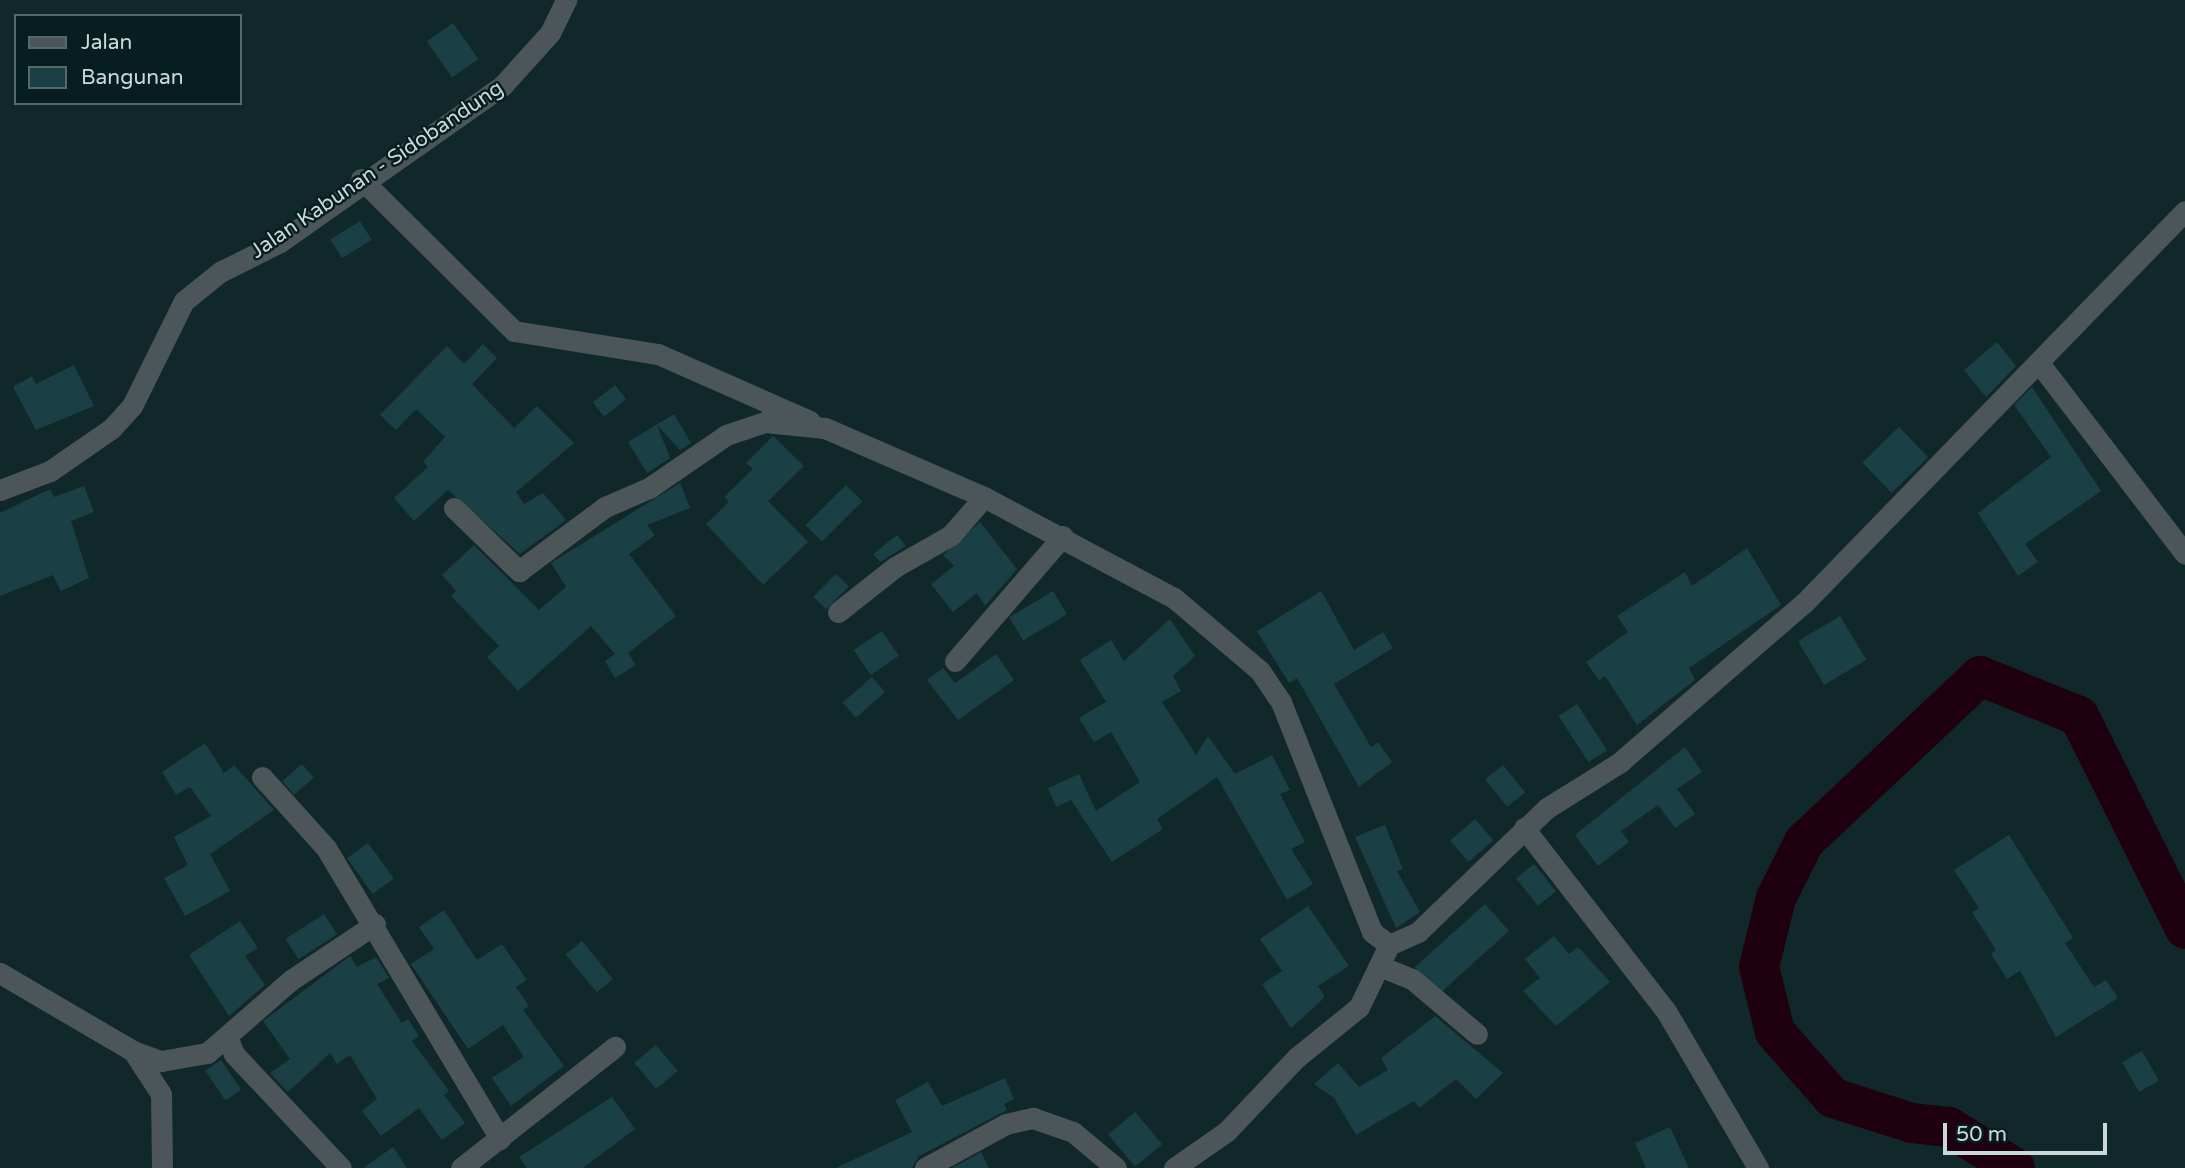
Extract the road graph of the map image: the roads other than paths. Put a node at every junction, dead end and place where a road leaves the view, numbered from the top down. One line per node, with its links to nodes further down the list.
1 (566, 0): 2 (street, Jalan Kabunan - Sidobandung)
2 (361, 179): 5 (street); 6 (street, Jalan Kabunan - Sidobandung)
3 (2185, 211): 4 (street)
4 (2039, 363): 10 (street); 14 (street)
5 (825, 428): 7 (street); 8 (street)
6 (0, 490)
7 (984, 497): 9 (street); 11 (street)
8 (453, 508)
9 (1063, 536): 12 (street); 16 (street)
10 (2185, 554)
11 (838, 612)
12 (955, 661)
13 (262, 777): 15 (street)
14 (1524, 828): 16 (street); 30 (street)
15 (375, 924): 20 (street); 23 (street)
16 (1390, 945): 17 (street)
17 (1382, 967): 19 (street); 29 (street)
18 (0, 973): 22 (street)
19 (1477, 1034)
20 (227, 1036): 22 (street); 25 (street)
21 (615, 1047): 23 (street)
22 (133, 1051): 24 (street)
23 (500, 1139): 26 (street)
24 (162, 1168)
25 (341, 1168)
26 (461, 1168)
27 (925, 1168): 28 (street)
28 (1116, 1168)
29 (1174, 1168)
30 (1758, 1168)

